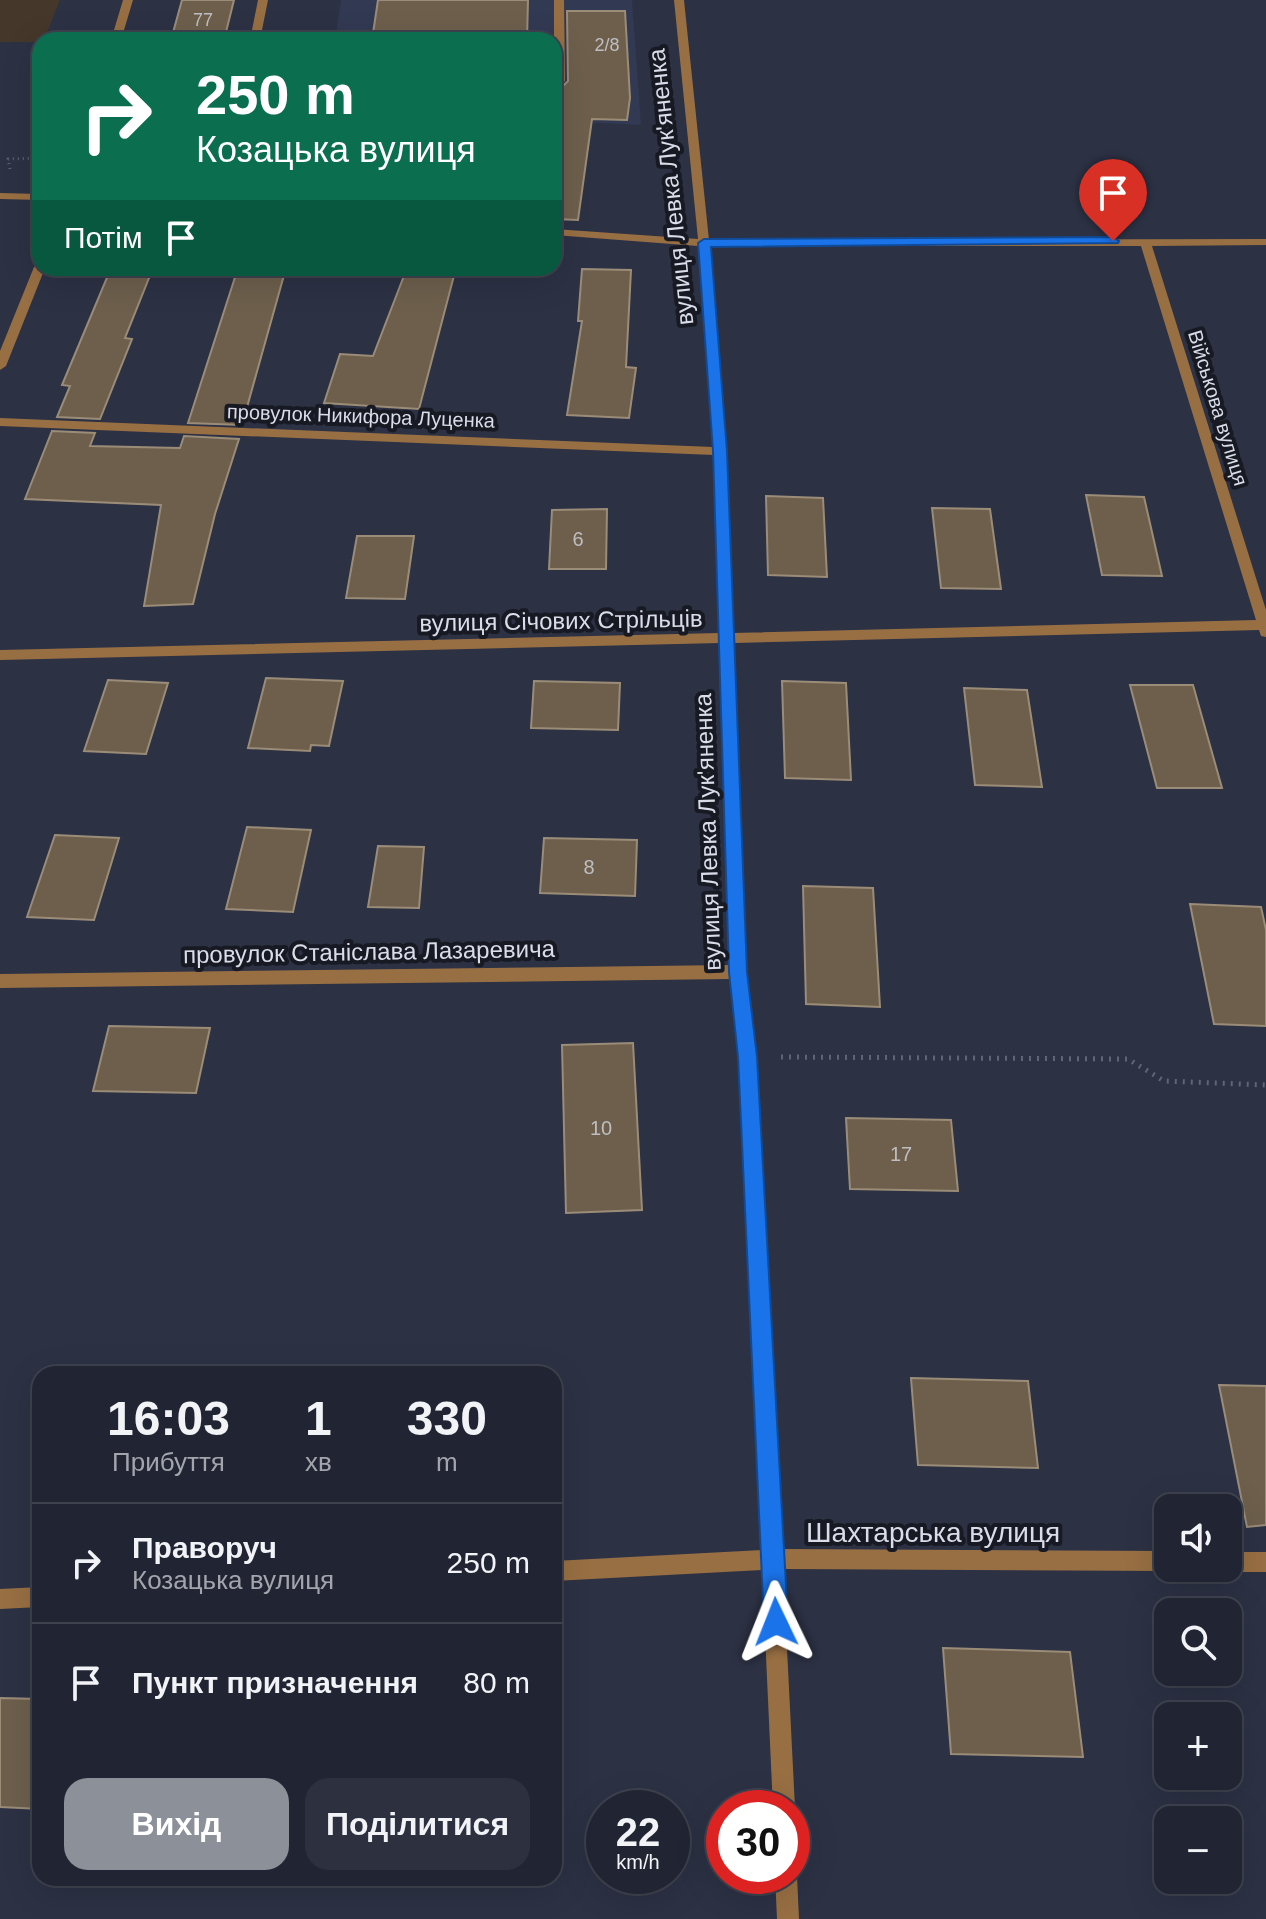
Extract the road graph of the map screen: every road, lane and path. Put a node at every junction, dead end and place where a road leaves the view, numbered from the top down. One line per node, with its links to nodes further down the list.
1 (128, 0): 5 (street)
2 (263, 0): 6 (street)
3 (559, 0): 7 (street)
4 (679, 0): 15 (street, вулиця Левка Лук'яненка)
5 (118, 32)
6 (257, 32)
7 (559, 32)
8 (32, 158): 9 (path)
9 (8, 159)
10 (0, 196): 11 (street)
11 (32, 197)
12 (562, 233): 15 (street)
13 (1145, 241): 14 (street); 15 (street); 20 (street, Військова вулиця)
14 (1266, 242)
15 (704, 243): 19 (street, вулиця Левка Лук'яненка)
16 (36, 276): 17 (street)
17 (0, 366)
18 (0, 422): 19 (street, провулок Никифора Луценка)
19 (720, 451): 21 (street, вулиця Левка Лук'яненка)
20 (1265, 628): 21 (street, вулиця Січових Стрільців)
21 (729, 640): 22 (street, вулиця Січових Стрільців); 23 (street, вулиця Левка Лук'яненка)
22 (0, 655)
23 (738, 972): 24 (street, провулок Станіслава Лазаревича); 25 (street, вулиця Левка Лук'яненка)
24 (0, 981)
25 (748, 1057): 26 (path); 27 (street, вулиця Левка Лук'яненка)
26 (1266, 1085)
27 (774, 1559): 28 (street, Шахтарська вулиця); 31 (street, Шахтарська вулиця); 34 (street, вулиця Левка Лук'яненка)
28 (1154, 1561)
29 (1242, 1562): 30 (street)
30 (1266, 1562)
31 (562, 1571)
32 (32, 1597): 33 (street)
33 (0, 1599)
34 (783, 1790)
35 (787, 1894): 36 (street)
36 (788, 1919)

